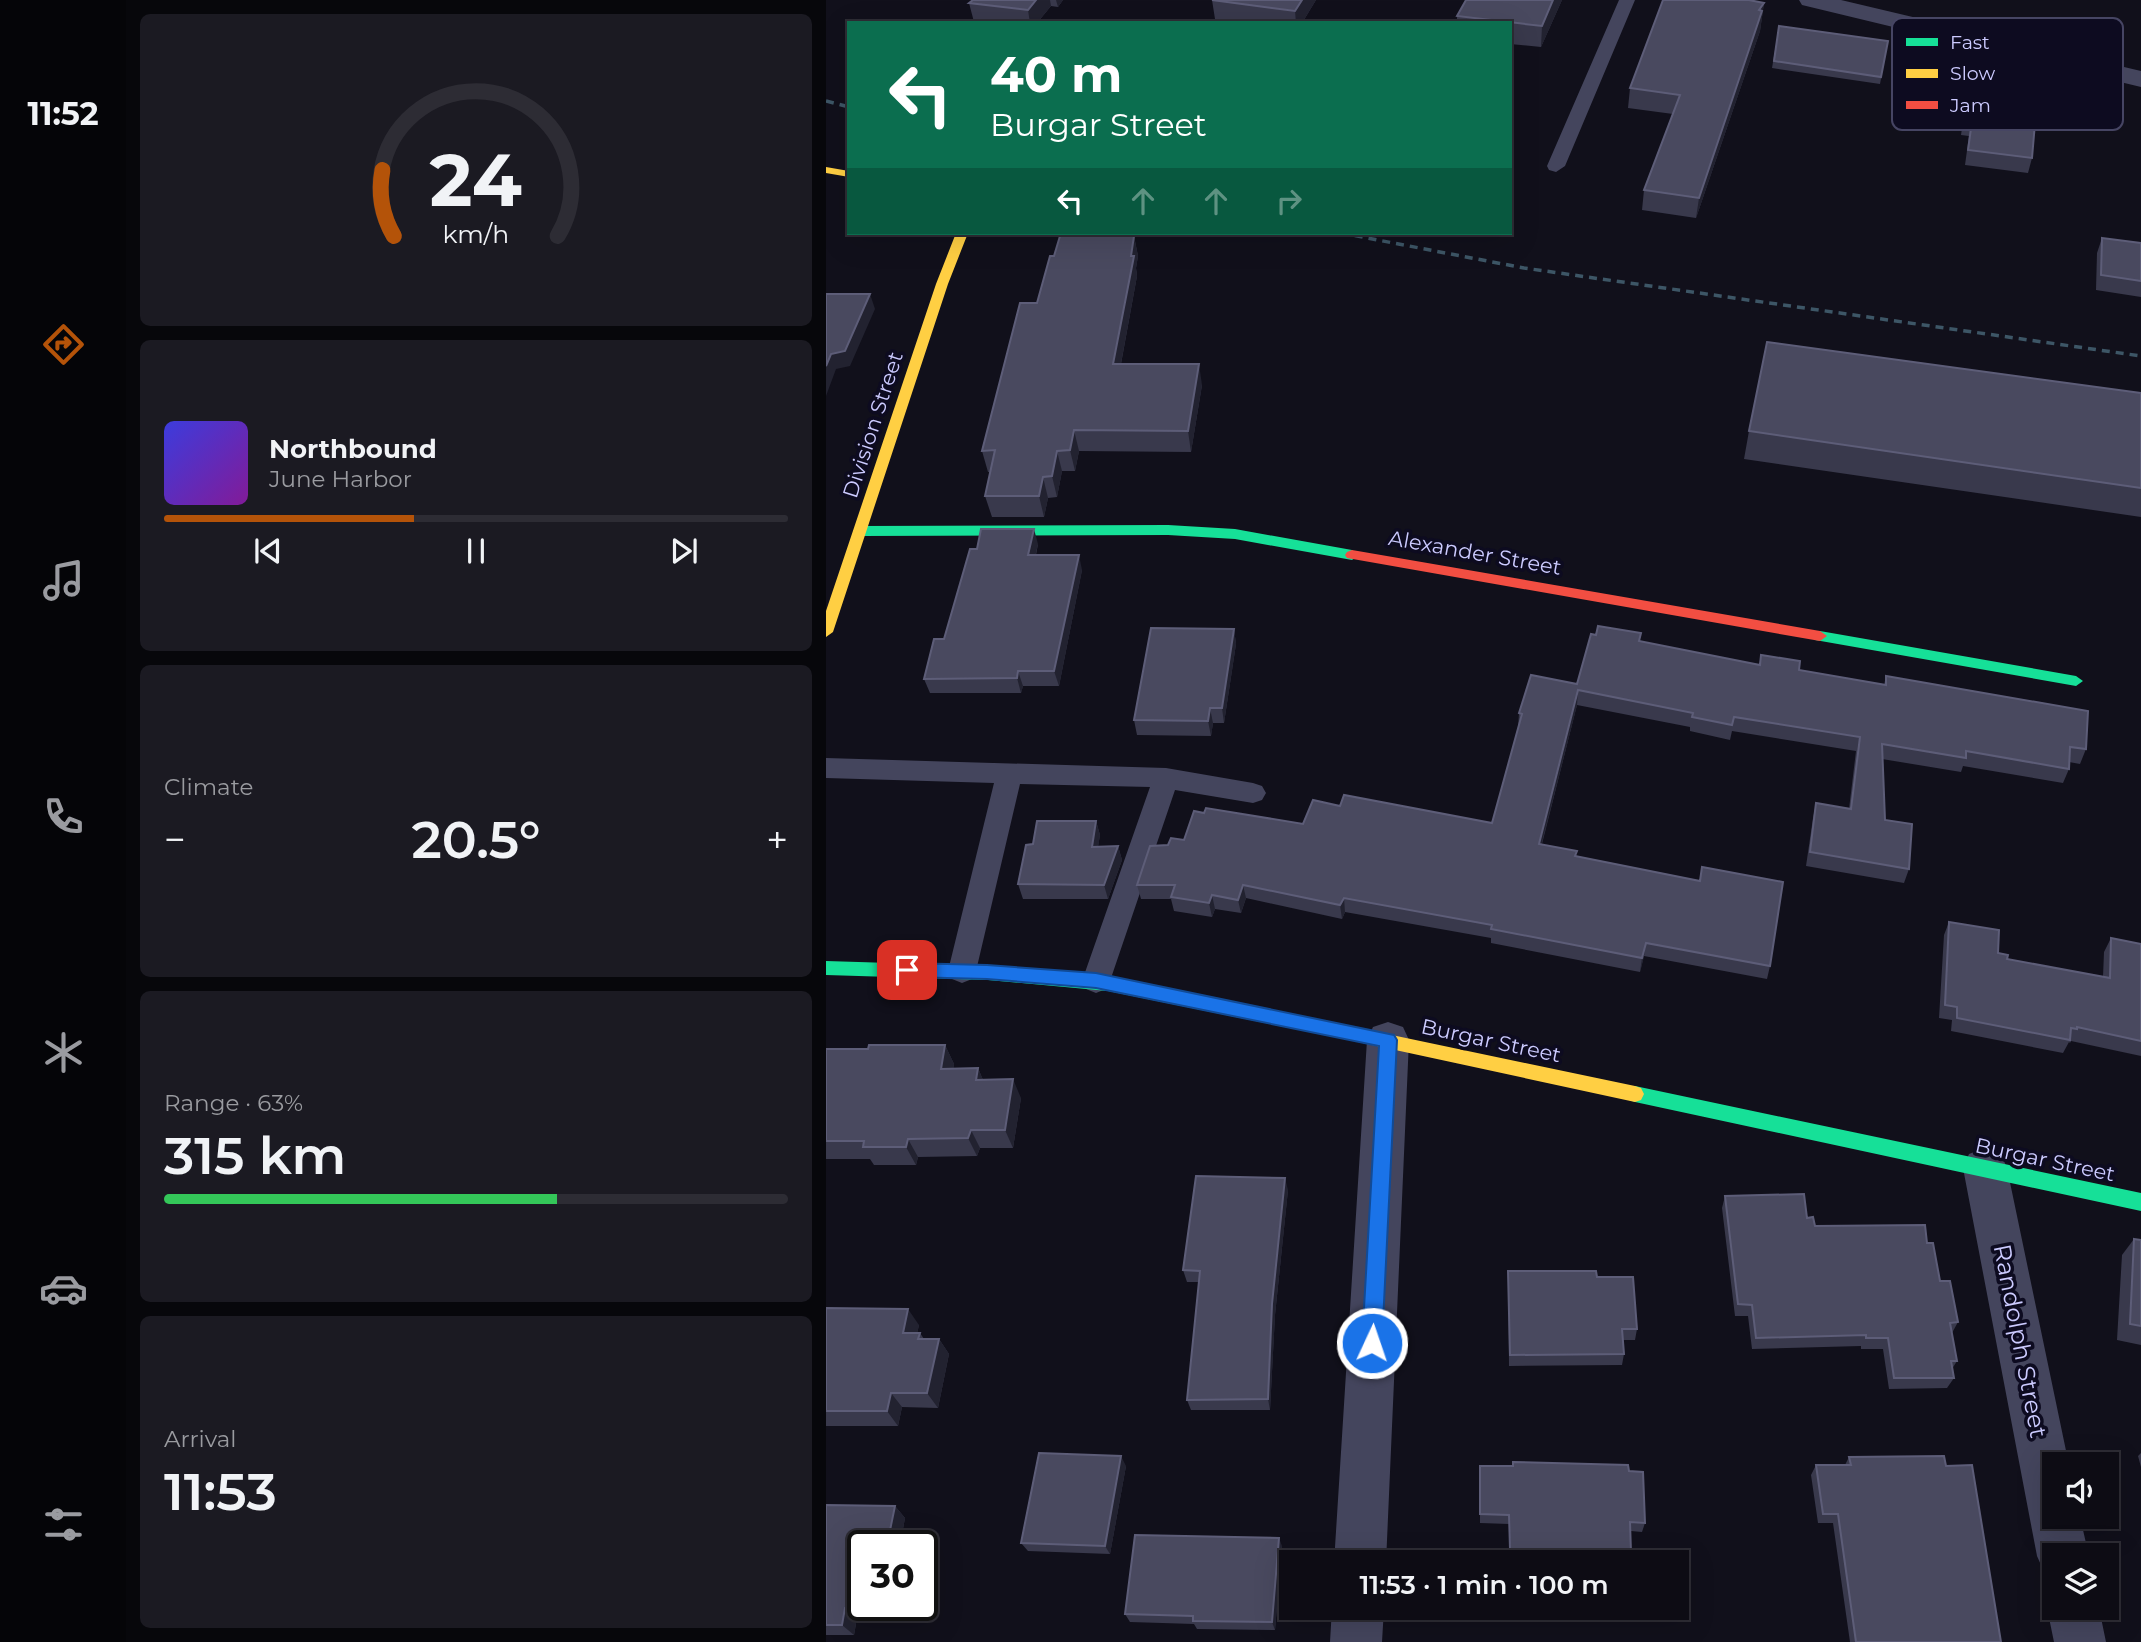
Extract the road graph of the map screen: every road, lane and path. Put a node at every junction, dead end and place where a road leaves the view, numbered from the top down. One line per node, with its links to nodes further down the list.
1 (1627, 0): 6 (lane)
2 (1811, 0): 3 (street)
3 (1892, 19)
4 (2123, 75): 5 (street)
5 (2141, 79)
6 (1556, 166)
7 (826, 170): 8 (street)
8 (847, 174)
9 (961, 235): 10 (street, Division Street)
10 (860, 531): 11 (street, Division Street); 12 (street, Alexander Street)
11 (826, 632)
12 (2076, 681)
13 (826, 768): 14 (lane)
14 (1009, 774): 15 (lane); 18 (lane)
15 (1166, 778): 16 (lane); 19 (lane)
16 (1253, 793)
17 (826, 968): 18 (street, Burgar Street)
18 (962, 971): 19 (street, Burgar Street)
19 (1096, 981): 20 (street, Burgar Street)
20 (1388, 1040): 21 (street, Burgar Street); 24 (street)
21 (1985, 1168): 22 (street, Burgar Street); 23 (street, Randolph Street)
22 (2141, 1202)
23 (2042, 1452)
24 (1361, 1550)
25 (1357, 1620): 27 (street)
26 (2075, 1620): 28 (street)
27 (1356, 1642)
28 (2080, 1642)

